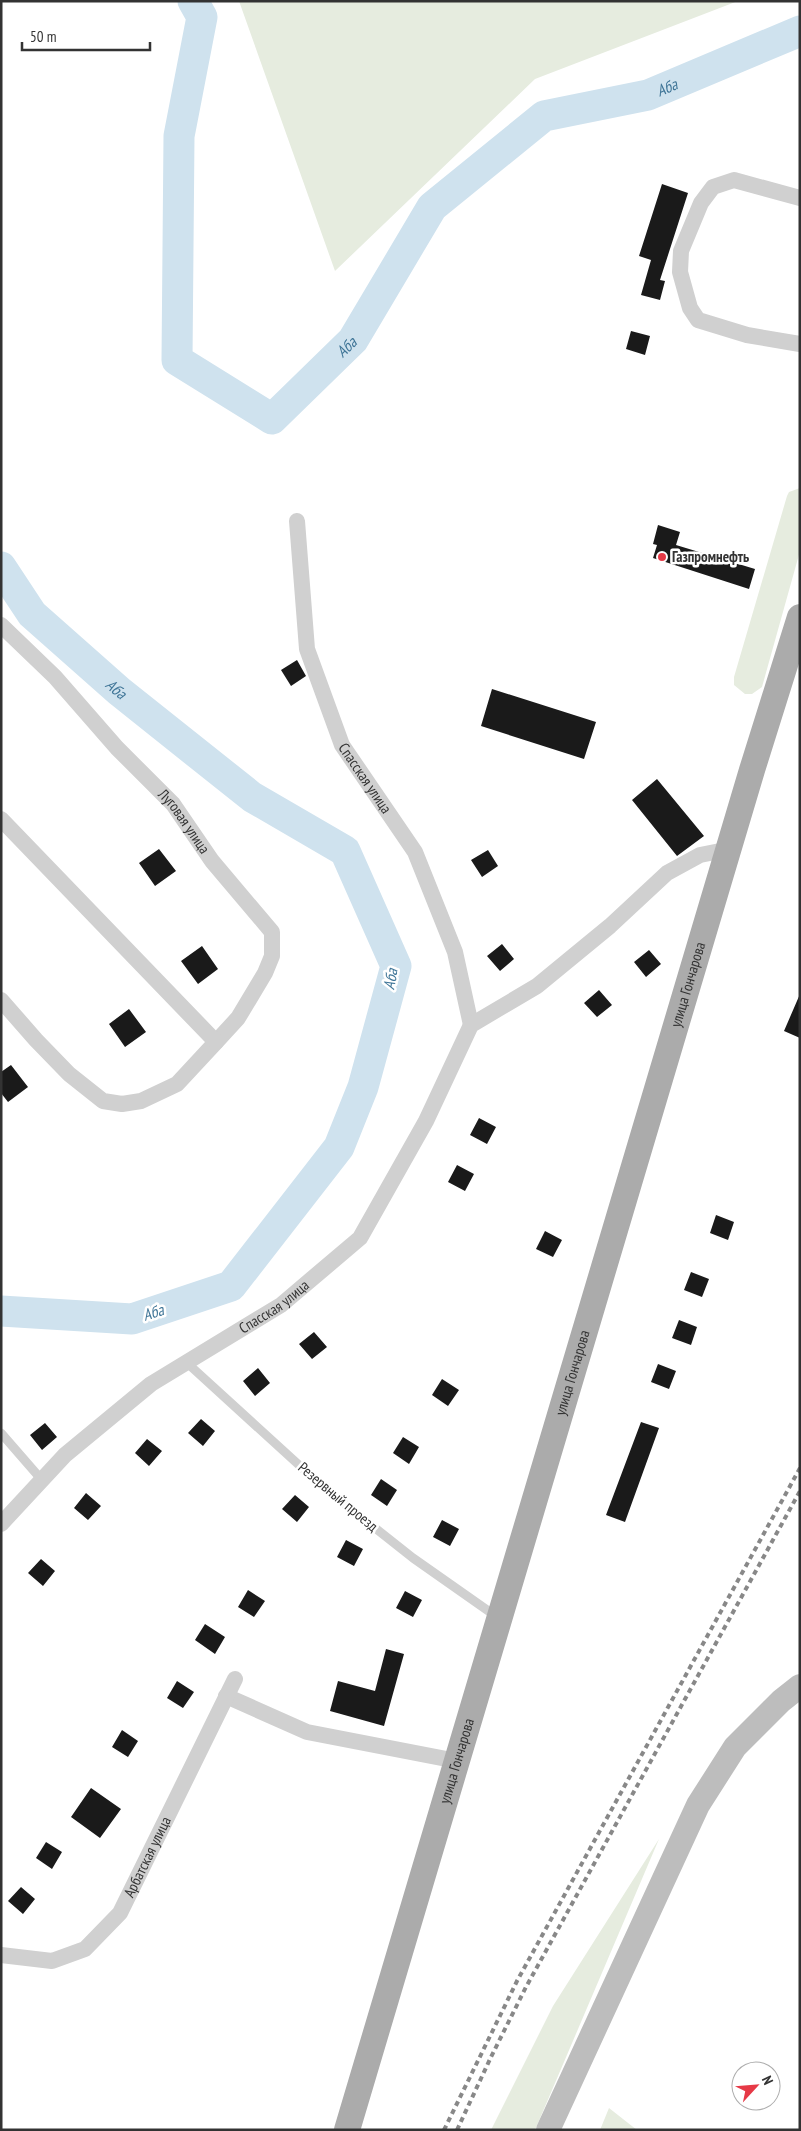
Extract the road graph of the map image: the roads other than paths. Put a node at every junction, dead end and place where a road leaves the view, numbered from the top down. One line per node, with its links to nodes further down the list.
1 (800, 198): 2 (street)
2 (800, 344)
3 (297, 521): 9 (street, Спасская улица)
4 (1, 625): 10 (street, Луговая улица)
5 (798, 628): 7 (main road, улица Гончарова)
6 (1, 819): 10 (street)
7 (730, 849): 9 (street); 15 (main road, улица Гончарова)
8 (1, 1000): 10 (street, Луговая улица)
9 (471, 1025): 11 (street, Спасская улица)
10 (216, 1042)
11 (186, 1362): 13 (street, Спасская улица); 15 (lane, Резервный проезд)
12 (1, 1432): 13 (lane)
13 (41, 1480): 14 (street, Спасская улица)
14 (1, 1524)
15 (500, 1619): 19 (main road, улица Гончарова)
16 (235, 1679): 18 (street, Арбатская улица)
17 (800, 1686): 22 (street)
18 (226, 1696): 19 (street); 20 (street, Арбатская улица)
19 (457, 1761): 21 (main road, улица Гончарова)
20 (1, 1955)
21 (347, 2130)
22 (548, 2130)

